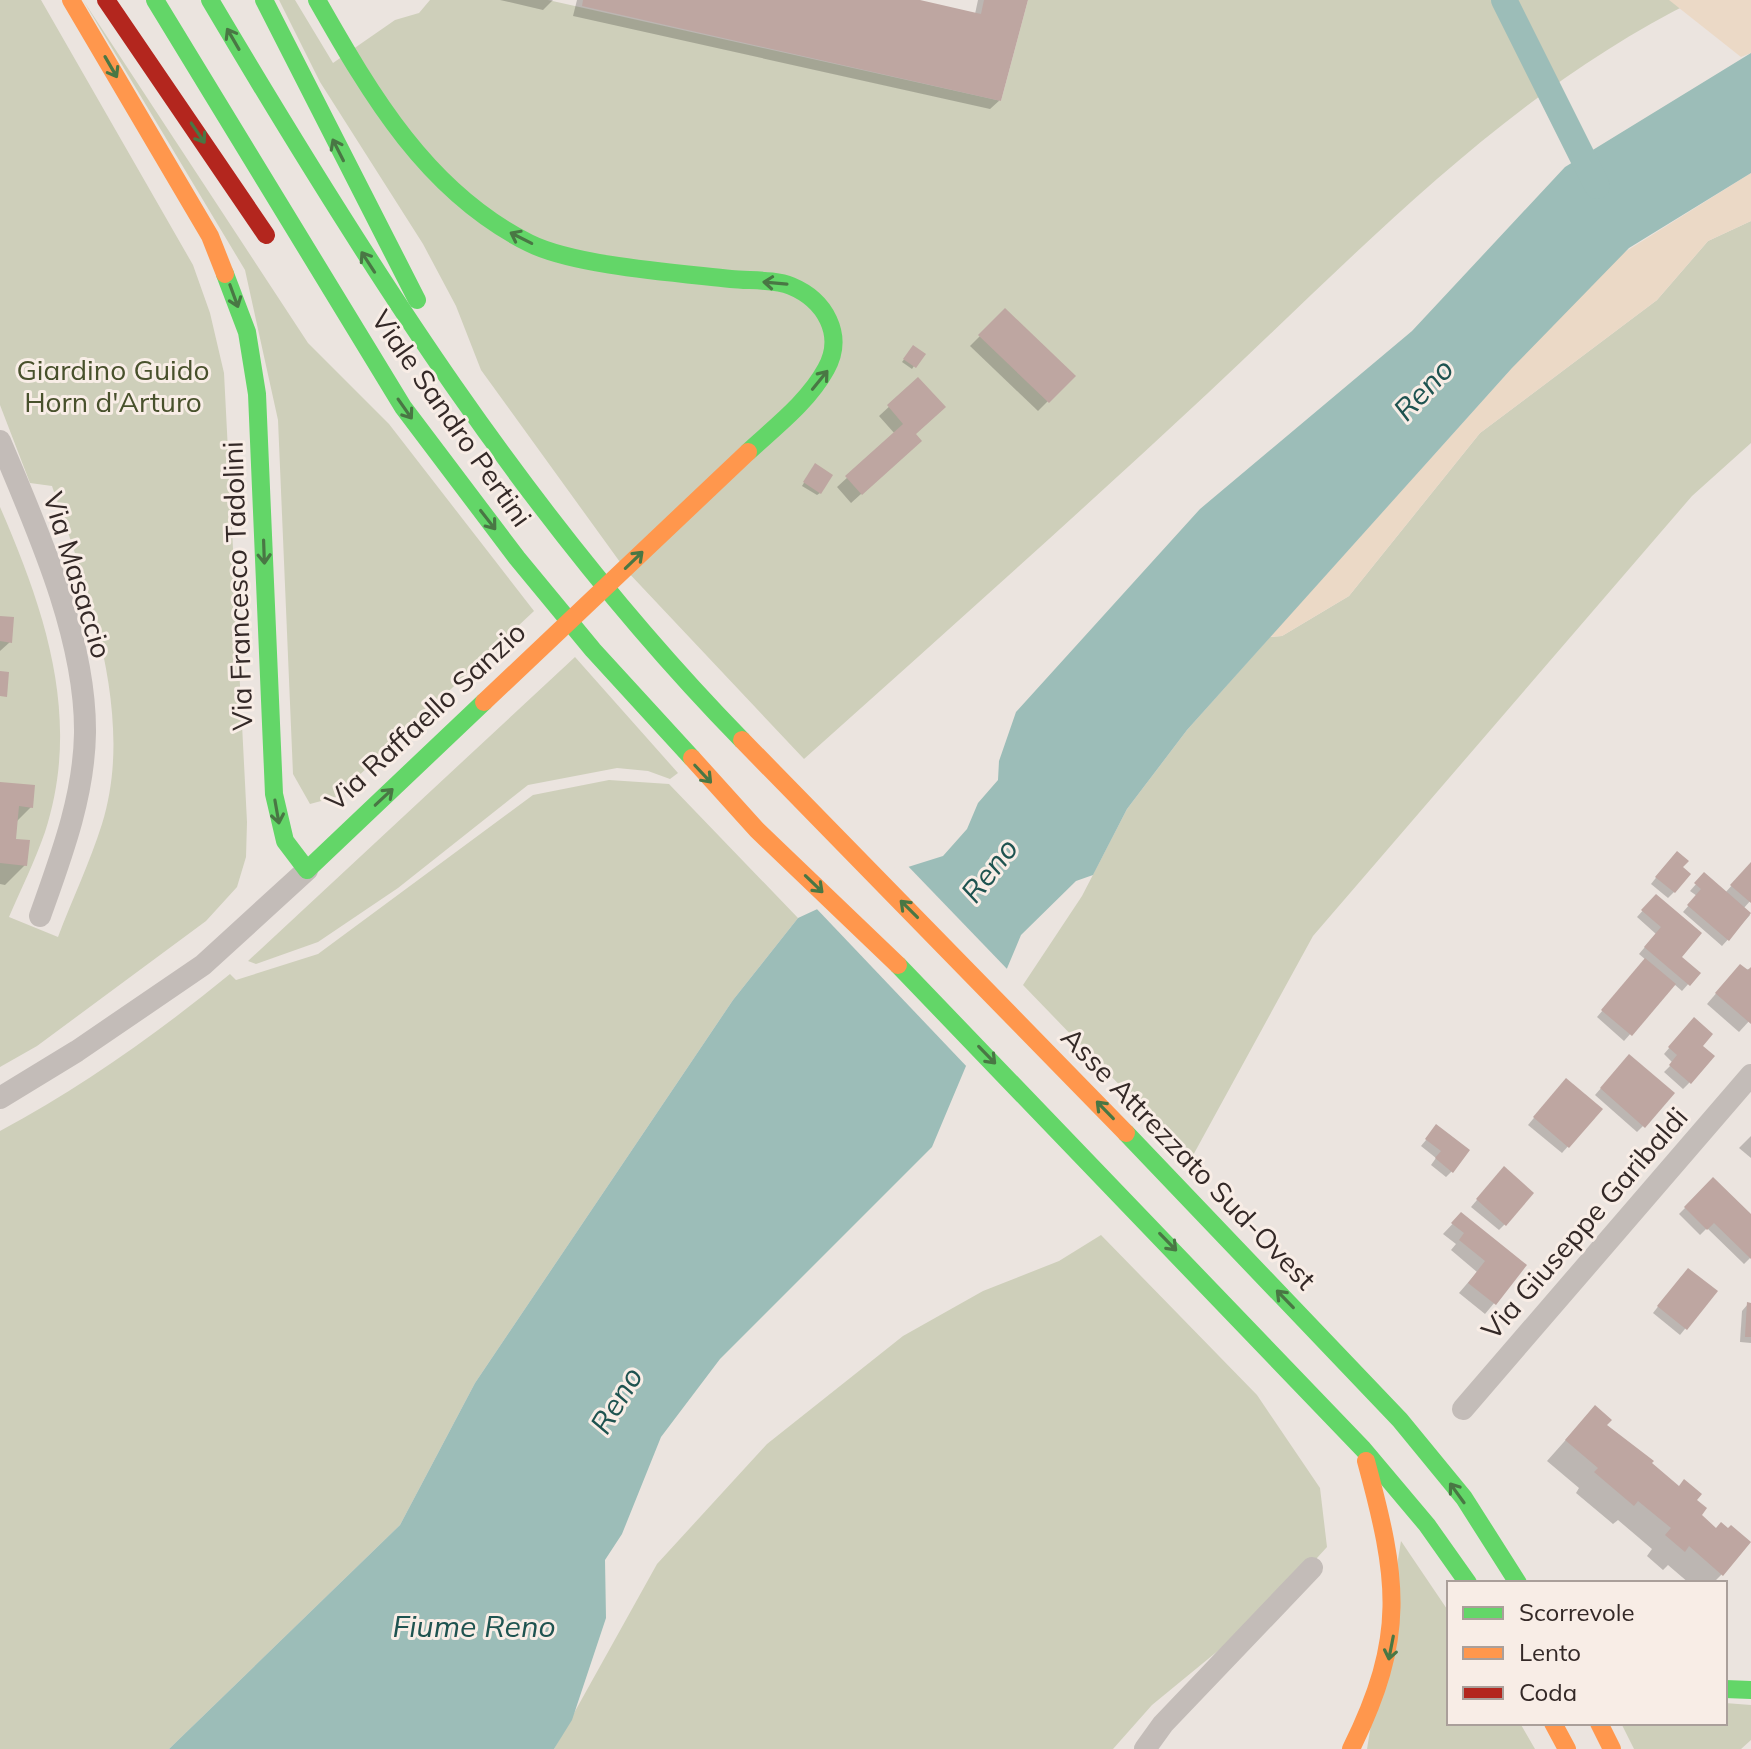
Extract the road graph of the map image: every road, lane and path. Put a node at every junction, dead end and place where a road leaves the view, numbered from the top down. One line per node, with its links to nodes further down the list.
1 (71, 0): 13 (main road, Via Francesco Tadolini, one-way to 13)
2 (106, 0): 7 (main road, one-way to 7)
3 (155, 0): 9 (main road, Viale Sandro Pertini)
4 (210, 0): 10 (main road, Viale Sandro Pertini, one-way to 4)
5 (264, 0): 10 (main road, one-way to 5)
6 (317, 0): 13 (main road, Via Raffaello Sanzio, one-way to 6)
7 (278, 253)
8 (323, 311): 9 (main road)
9 (371, 358): 18 (main road, Viale Sandro Pertini, one-way to 18)
10 (459, 395): 12 (main road, Viale Sandro Pertini)
11 (0, 441): 14 (street, Via Masaccio)
12 (794, 793): 19 (main road, Asse Attrezzato Sud-Ovest, one-way to 12)
13 (307, 870): 16 (street, Via Raffaello Sanzio)
14 (40, 916)
15 (1751, 1075): 17 (street, Via Giuseppe Garibaldi)
16 (0, 1098)
17 (1463, 1409)
18 (1363, 1449): 21 (main road); 29 (main road, one-way to 29)
19 (1504, 1556): 22 (main road, Asse Attrezzato Sud-Ovest); 23 (main road)
20 (1312, 1568): 28 (street)
21 (1467, 1581)
22 (1517, 1581)
23 (1532, 1581)
24 (1727, 1689): 25 (main road)
25 (1751, 1690)
26 (1554, 1725): 30 (main road)
27 (1600, 1725): 31 (main road)
28 (1145, 1749)
29 (1351, 1749)
30 (1567, 1749)
31 (1612, 1749)

